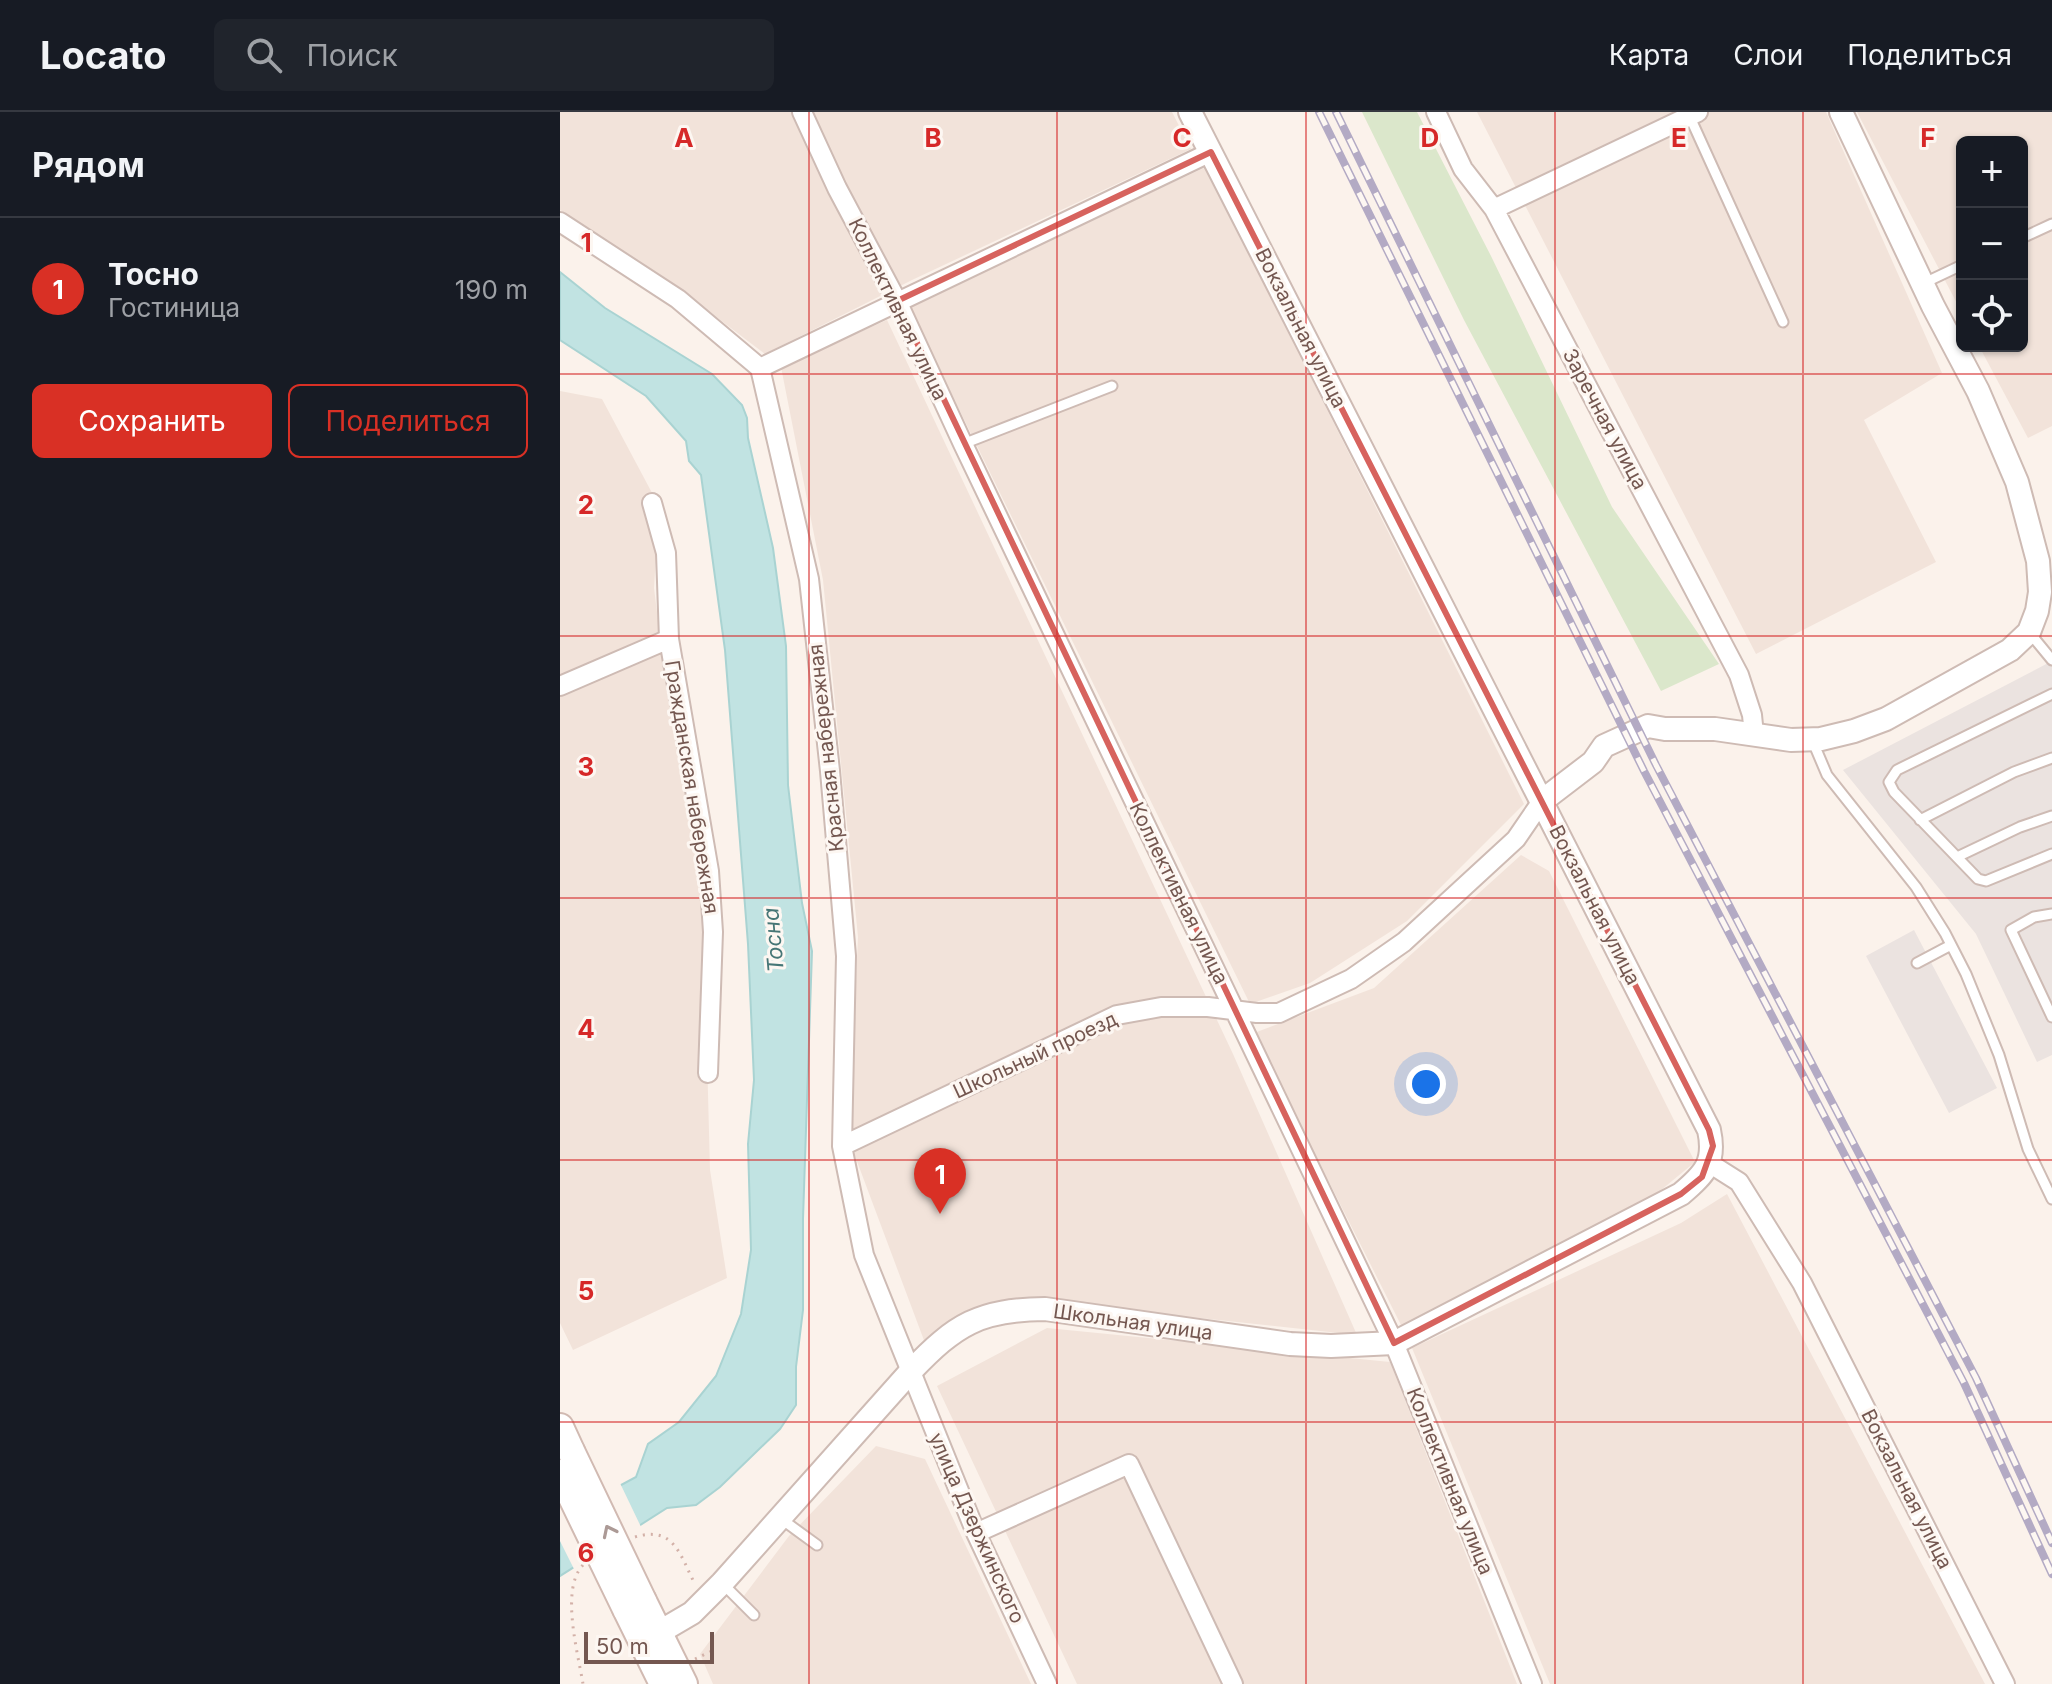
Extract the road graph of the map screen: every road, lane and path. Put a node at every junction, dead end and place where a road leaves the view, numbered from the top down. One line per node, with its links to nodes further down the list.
1 (802, 112): 13 (street, Коллективная улица)
2 (1190, 112): 6 (street, Вокзальная улица)
3 (1436, 112): 7 (street, Заречная улица)
4 (1841, 112): 12 (street)
5 (1692, 113): 7 (street); 14 (lane)
6 (1211, 152): 13 (street); 28 (street, Вокзальная улица)
7 (1494, 209): 25 (street, Заречная улица)
8 (560, 222): 15 (street)
9 (2052, 224): 10 (lane)
10 (2028, 235)
11 (1956, 268): 12 (lane)
12 (1922, 284): 19 (street)
13 (897, 301): 15 (street); 17 (street, Коллективная улица)
14 (1783, 322)
15 (760, 368): 39 (street, Красная набережная)
16 (1112, 386): 17 (lane)
17 (963, 444): 36 (street, Коллективная улица)
18 (652, 503): 21 (street, Гражданская набережная)
19 (2045, 610): 20 (street)
20 (2029, 632): 22 (lane); 26 (street)
21 (669, 639): 23 (street); 38 (street, Гражданская набережная)
22 (2052, 660)
23 (560, 686)
24 (2052, 694): 30 (lane)
25 (1754, 735): 26 (street); 28 (street)
26 (1812, 740): 34 (lane)
27 (2052, 758): 30 (lane)
28 (1542, 801): 36 (street, Школьный проезд); 40 (street, Вокзальная улица)
29 (2052, 816): 32 (lane)
30 (1920, 820): 32 (lane)
31 (2052, 854): 32 (lane)
32 (1957, 857)
33 (2052, 914): 37 (lane)
34 (1951, 945): 35 (lane); 41 (lane)
35 (1917, 963)
36 (1235, 1010): 39 (street, Школьный проезд); 42 (street, Коллективная улица)
37 (2052, 1017)
38 (708, 1073)
39 (842, 1146): 43 (street, Красная набережная)
40 (1709, 1163): 42 (street, Школьная улица); 59 (street, Вокзальная улица)
41 (2052, 1199)
42 (1394, 1343): 43 (street, Школьная улица); 58 (street, Коллективная улица)
43 (911, 1371): 46 (street, Школьная улица); 47 (street, улица Дзержинского)
44 (560, 1427): 45 (main road)
45 (565, 1462): 51 (main road, bridge)
46 (780, 1518): 48 (lane); 49 (street, Школьная улица)
47 (976, 1533): 56 (street, улица Дзержинского); 57 (street)
48 (817, 1545)
49 (722, 1583): 50 (lane); 51 (street, Школьная улица)
50 (754, 1615)
51 (650, 1638): 54 (main road); 55 (main road)
52 (714, 1650): 53 (path)
53 (694, 1659)
54 (663, 1684)
55 (684, 1684)
56 (1047, 1684)
57 (1233, 1684)
58 (1532, 1684)
59 (2005, 1684)

